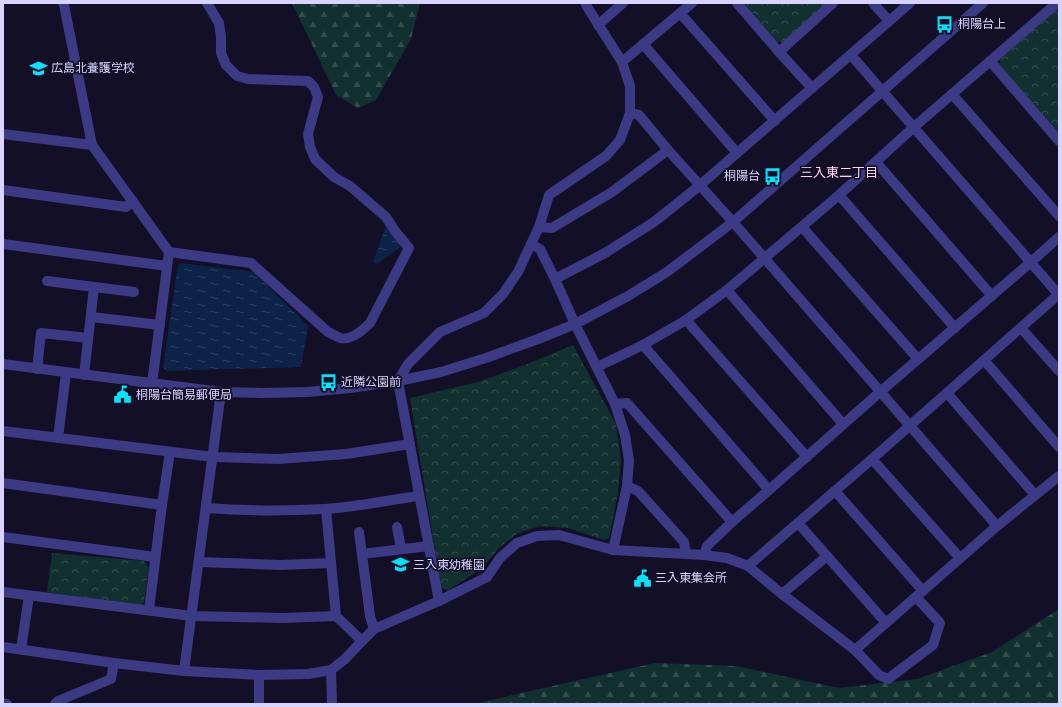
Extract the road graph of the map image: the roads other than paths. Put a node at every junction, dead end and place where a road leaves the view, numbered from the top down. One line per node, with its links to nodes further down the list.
1 (63, 3): 28 (street)
2 (207, 3): 43 (street)
3 (586, 3): 14 (street)
4 (623, 3): 14 (street)
5 (692, 3): 12 (street)
6 (737, 3): 16 (street)
7 (833, 3): 16 (street)
8 (873, 3): 13 (street)
9 (910, 3): 13 (street)
10 (983, 3): 21 (street)
11 (1057, 3): 18 (street)
12 (680, 13): 15 (street); 24 (street)
13 (889, 21): 17 (street)
14 (598, 25): 19 (street)
15 (643, 44): 19 (street); 30 (street)
16 (779, 52): 20 (street)
17 (851, 54): 20 (street); 21 (street)
18 (990, 61): 22 (street); 27 (street)
19 (622, 62): 23 (street)
20 (812, 88): 24 (street)
21 (883, 91): 25 (street); 37 (street)
22 (952, 94): 25 (street); 36 (street)
23 (630, 113): 29 (street); 38 (street)
24 (776, 121): 30 (street)
25 (914, 127): 31 (street); 45 (street)
26 (3, 134): 28 (street)
27 (1059, 141)
28 (92, 145): 35 (street)
29 (668, 150): 32 (street); 38 (street)
30 (737, 153): 32 (street)
31 (876, 162): 34 (street); 53 (street)
32 (700, 186): 37 (street); 47 (street)
33 (3, 190): 35 (street)
34 (839, 195): 39 (street); 58 (street)
35 (133, 201): 43 (street)
36 (1059, 216)
37 (733, 222): 44 (street); 56 (street)
38 (539, 227): 42 (street)
39 (802, 227): 44 (street); 62 (street)
40 (1059, 237): 45 (street)
41 (3, 244): 46 (street)
42 (531, 244): 47 (street); 70 (street)
43 (169, 252): 46 (street)
44 (764, 259): 50 (street); 73 (street)
45 (1031, 262): 52 (street); 53 (street)
46 (167, 266): 57 (street)
47 (555, 279): 56 (street)
48 (47, 281): 49 (street)
49 (94, 287): 51 (street); 54 (street)
50 (727, 290): 55 (street); 76 (street)
51 (134, 292)
52 (1059, 294): 59 (street)
53 (992, 296): 58 (street)
54 (90, 317): 57 (street); 60 (street)
55 (686, 320): 61 (street); 84 (street)
56 (576, 324): 65 (street); 70 (street)
57 (160, 325): 71 (street)
58 (955, 328): 62 (street)
59 (1021, 328): 63 (street); 67 (street)
60 (88, 338): 66 (street); 69 (street)
61 (643, 345): 65 (street); 89 (street)
62 (918, 359): 73 (street)
63 (984, 360): 74 (street); 81 (street)
64 (3, 364): 66 (street)
65 (597, 367): 75 (street)
66 (37, 369): 68 (street)
67 (1059, 371)
68 (66, 373): 69 (street); 79 (street)
69 (84, 375): 71 (street)
70 (398, 381): 72 (street); 80 (street)
71 (152, 384): 72 (street)
72 (221, 392): 83 (street)
73 (880, 392): 76 (street); 77 (street)
74 (947, 393): 77 (street); 91 (street)
75 (615, 404): 88 (street); 96 (street)
76 (843, 424): 84 (street)
77 (910, 426): 85 (street); 98 (street)
78 (3, 431): 79 (street)
79 (58, 438): 82 (street)
80 (410, 444): 83 (street); 92 (street)
81 (1059, 447)
82 (170, 452): 83 (street); 93 (street)
83 (213, 457): 94 (street)
84 (807, 457): 89 (street)
85 (872, 459): 90 (street); 110 (street)
86 (1059, 476): 91 (street)
87 (3, 483): 93 (street)
88 (627, 486): 104 (street); 106 (street)
89 (770, 490): 96 (street)
90 (835, 491): 97 (street); 116 (street)
91 (1035, 495): 98 (street)
92 (419, 496): 95 (street); 102 (street)
93 (162, 505): 109 (street)
94 (206, 508): 95 (street); 111 (street)
95 (326, 509): 112 (street)
96 (732, 522): 107 (street)
97 (798, 523): 108 (street); 113 (street)
98 (997, 526): 110 (street)
99 (397, 527): 103 (street)
100 (359, 532): 105 (street)
101 (3, 537): 109 (street)
102 (429, 546): 103 (street); 118 (street)
103 (401, 549): 105 (street)
104 (612, 550): 106 (street); 118 (street)
105 (362, 554): 123 (street)
106 (686, 554): 107 (street)
107 (704, 555): 113 (street)
108 (827, 556): 115 (street); 122 (street)
109 (155, 557): 119 (street)
110 (960, 558): 116 (street)
111 (199, 562): 112 (street); 120 (street)
112 (331, 563): 121 (street)
113 (748, 566): 115 (street)
114 (3, 592): 117 (street)
115 (782, 594): 127 (street)
116 (920, 594): 122 (street); 127 (street)
117 (29, 596): 119 (street); 126 (street)
118 (439, 601): 123 (street)
119 (149, 610): 120 (street)
120 (192, 616): 121 (street); 130 (street)
121 (336, 616): 124 (street)
122 (886, 623): 127 (street)
123 (374, 629): 124 (street)
124 (362, 641): 129 (street)
125 (3, 647): 126 (street)
126 (21, 650): 128 (street)
127 (855, 650)
128 (114, 663): 130 (street); 134 (street)
129 (331, 670): 131 (street); 136 (street)
130 (184, 671): 131 (street)
131 (259, 675): 135 (street)
132 (3, 704): 133 (street)
133 (7, 704)
134 (55, 704)
135 (259, 704)
136 (332, 704)

